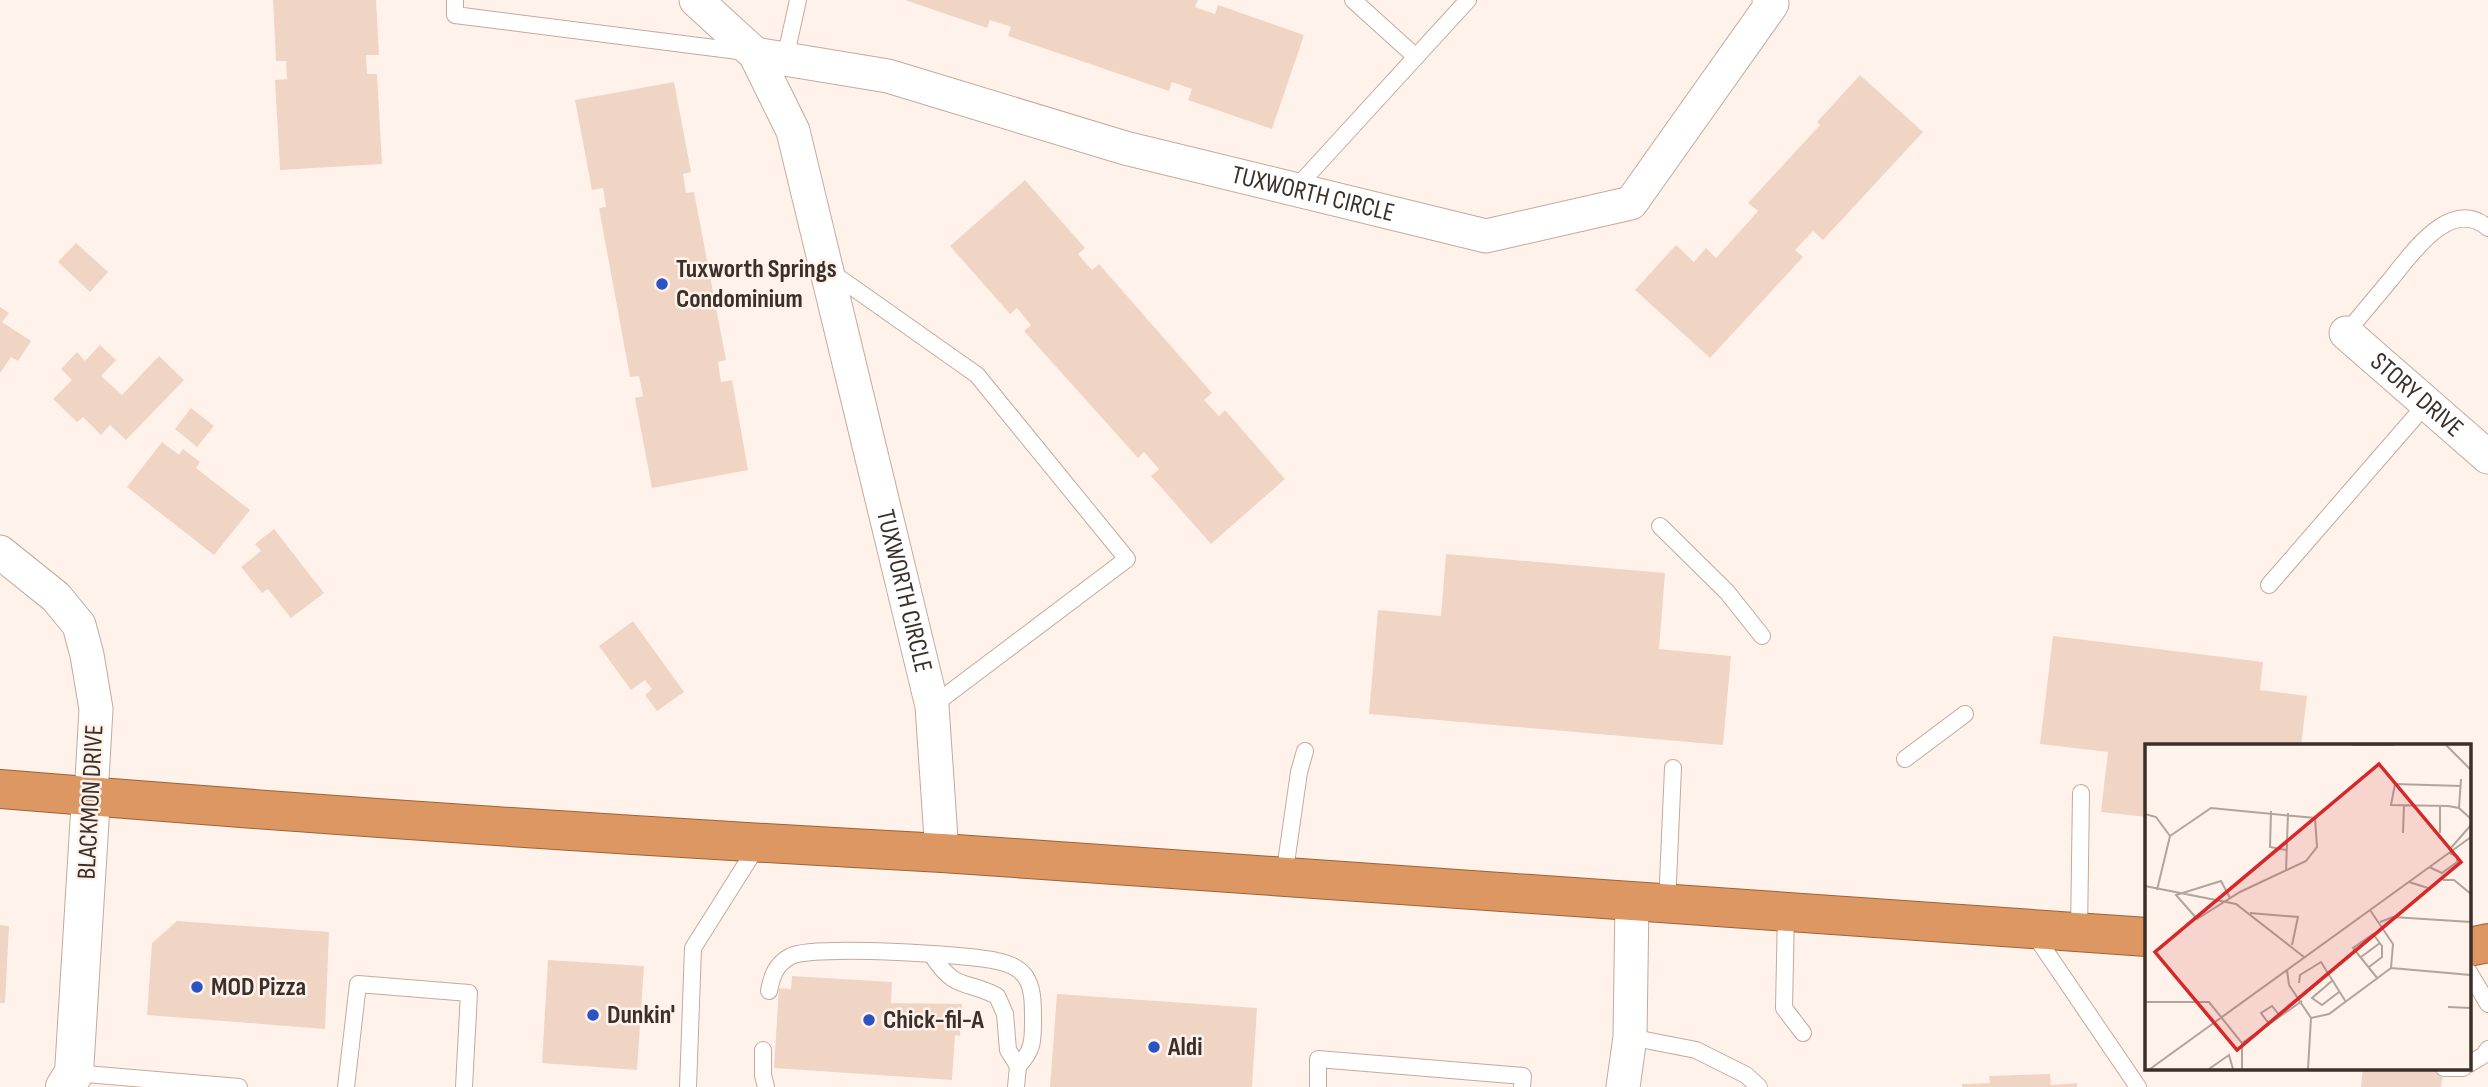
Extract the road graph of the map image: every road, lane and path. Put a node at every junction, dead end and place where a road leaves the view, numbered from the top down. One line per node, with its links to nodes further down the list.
1 (455, 0): 7 (lane)
2 (696, 0): 7 (street, TUXWORTH CIRCLE)
3 (798, 0): 7 (lane)
4 (1353, 0): 8 (lane)
5 (1468, 0): 8 (lane)
6 (1769, 0): 9 (street, TUXWORTH CIRCLE)
7 (770, 56): 9 (street, TUXWORTH CIRCLE); 11 (street, TUXWORTH CIRCLE)
8 (1416, 57): 9 (lane)
9 (1295, 189)
10 (2488, 228): 12 (lane)
11 (826, 268): 19 (street, TUXWORTH CIRCLE); 19 (lane)
12 (2346, 333): 13 (street, STORY DRIVE)
13 (2427, 403): 14 (street, STORY DRIVE); 17 (lane)
14 (2488, 457)
15 (1660, 526): 18 (lane)
16 (0, 552): 26 (street, BLACKMON DRIVE)
17 (2269, 585)
18 (1762, 636)
19 (932, 706): 28 (street, TUXWORTH CIRCLE)
20 (1965, 714): 22 (lane)
21 (1306, 751): 29 (lane)
22 (1905, 759)
23 (1672, 768): 30 (lane)
24 (0, 789): 26 (highway)
25 (2081, 793): 33 (lane)
26 (91, 797): 27 (highway); 49 (street, BLACKMON DRIVE)
27 (759, 843): 28 (highway); 53 (lane)
28 (942, 853): 29 (highway)
29 (1284, 877): 30 (highway)
30 (1649, 902): 31 (highway); 44 (street)
31 (1786, 912): 32 (highway); 43 (lane)
32 (2031, 929): 33 (highway); 60 (lane)
33 (2079, 932): 34 (highway)
34 (2145, 937)
35 (2488, 943): 36 (highway)
36 (2470, 950)
37 (2470, 950): 39 (highway)
38 (932, 955): 41 (lane); 48 (lane); 48 (lane)
39 (2488, 955)
40 (2470, 974): 42 (lane)
41 (769, 990)
42 (2488, 1004)
43 (1803, 1033)
44 (1630, 1037): 58 (street); 59 (lane)
45 (2488, 1049): 47 (lane)
46 (764, 1050): 54 (lane)
47 (2470, 1064)
48 (1018, 1066): 55 (lane)
49 (69, 1080): 50 (lane)
50 (239, 1087)
51 (346, 1087): 52 (lane)
52 (464, 1087)
53 (688, 1087)
54 (766, 1087)
55 (1016, 1087)
56 (1318, 1087): 57 (lane)
57 (1522, 1087)
58 (1623, 1087)
59 (1759, 1087)
60 (2138, 1087)

